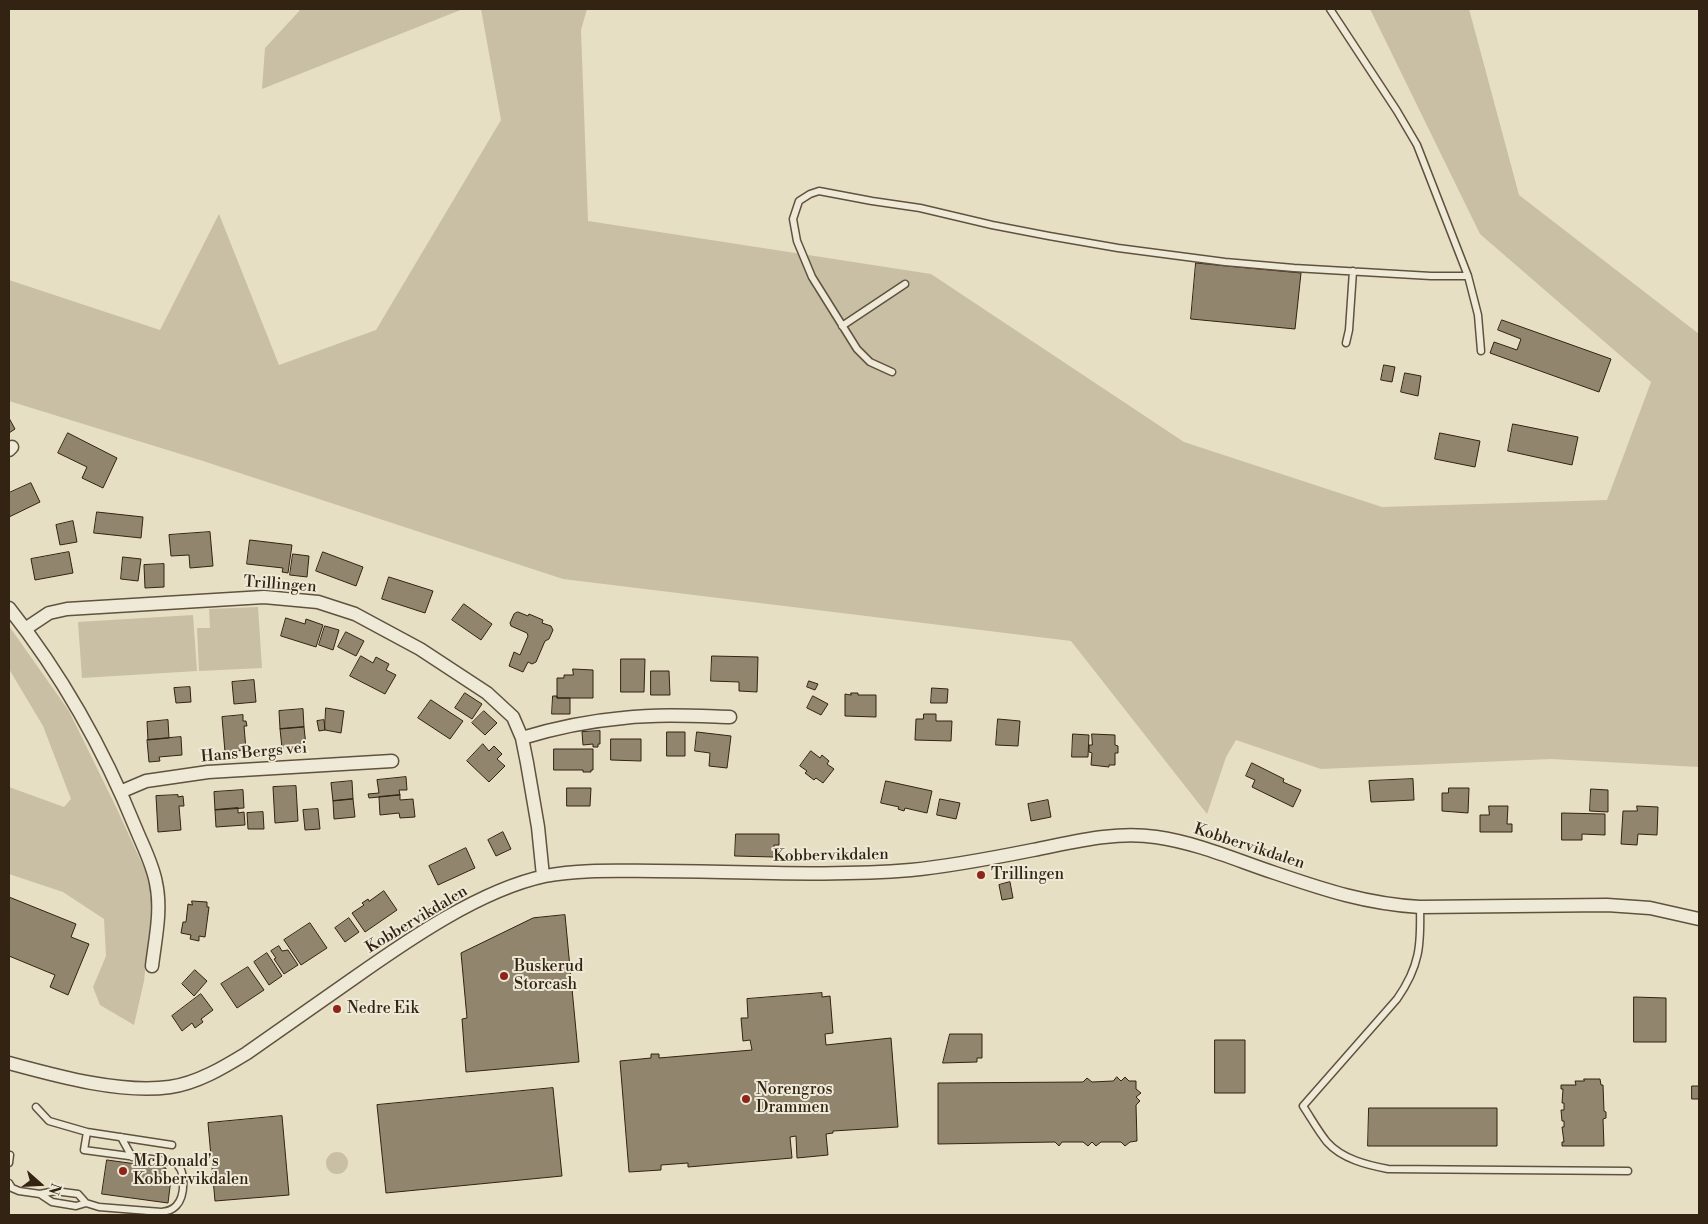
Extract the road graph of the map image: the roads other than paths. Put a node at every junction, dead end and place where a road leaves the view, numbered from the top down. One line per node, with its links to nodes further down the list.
1 (1330, 9): 3 (lane)
2 (1353, 271): 3 (lane); 5 (lane); 6 (lane)
3 (1468, 276): 7 (lane)
4 (905, 284): 5 (lane)
5 (842, 326): 8 (lane)
6 (1346, 343)
7 (1481, 352)
8 (892, 372)
9 (9, 608): 10 (street)
10 (25, 628): 12 (street, Trillingen); 14 (street)
11 (730, 716): 12 (street)
12 (522, 738): 15 (street, Trillingen)
13 (392, 761): 14 (street, Hans Bergs vei)
14 (120, 792): 18 (street)
15 (543, 876): 16 (street, Kobbervikdalen); 19 (street, Kobbervikdalen)
16 (1420, 907): 17 (street, Kobbervikdalen); 27 (lane)
17 (1699, 919)
18 (152, 966)
19 (9, 1063)
20 (36, 1108): 21 (lane)
21 (87, 1132): 22 (lane); 25 (lane)
22 (121, 1137): 23 (lane); 25 (lane)
23 (172, 1145)
24 (10, 1155): 26 (lane)
25 (132, 1157): 30 (lane)
26 (9, 1163)
27 (1628, 1171)
28 (9, 1182): 29 (lane)
29 (40, 1194): 30 (lane); 30 (lane)
30 (86, 1203)

